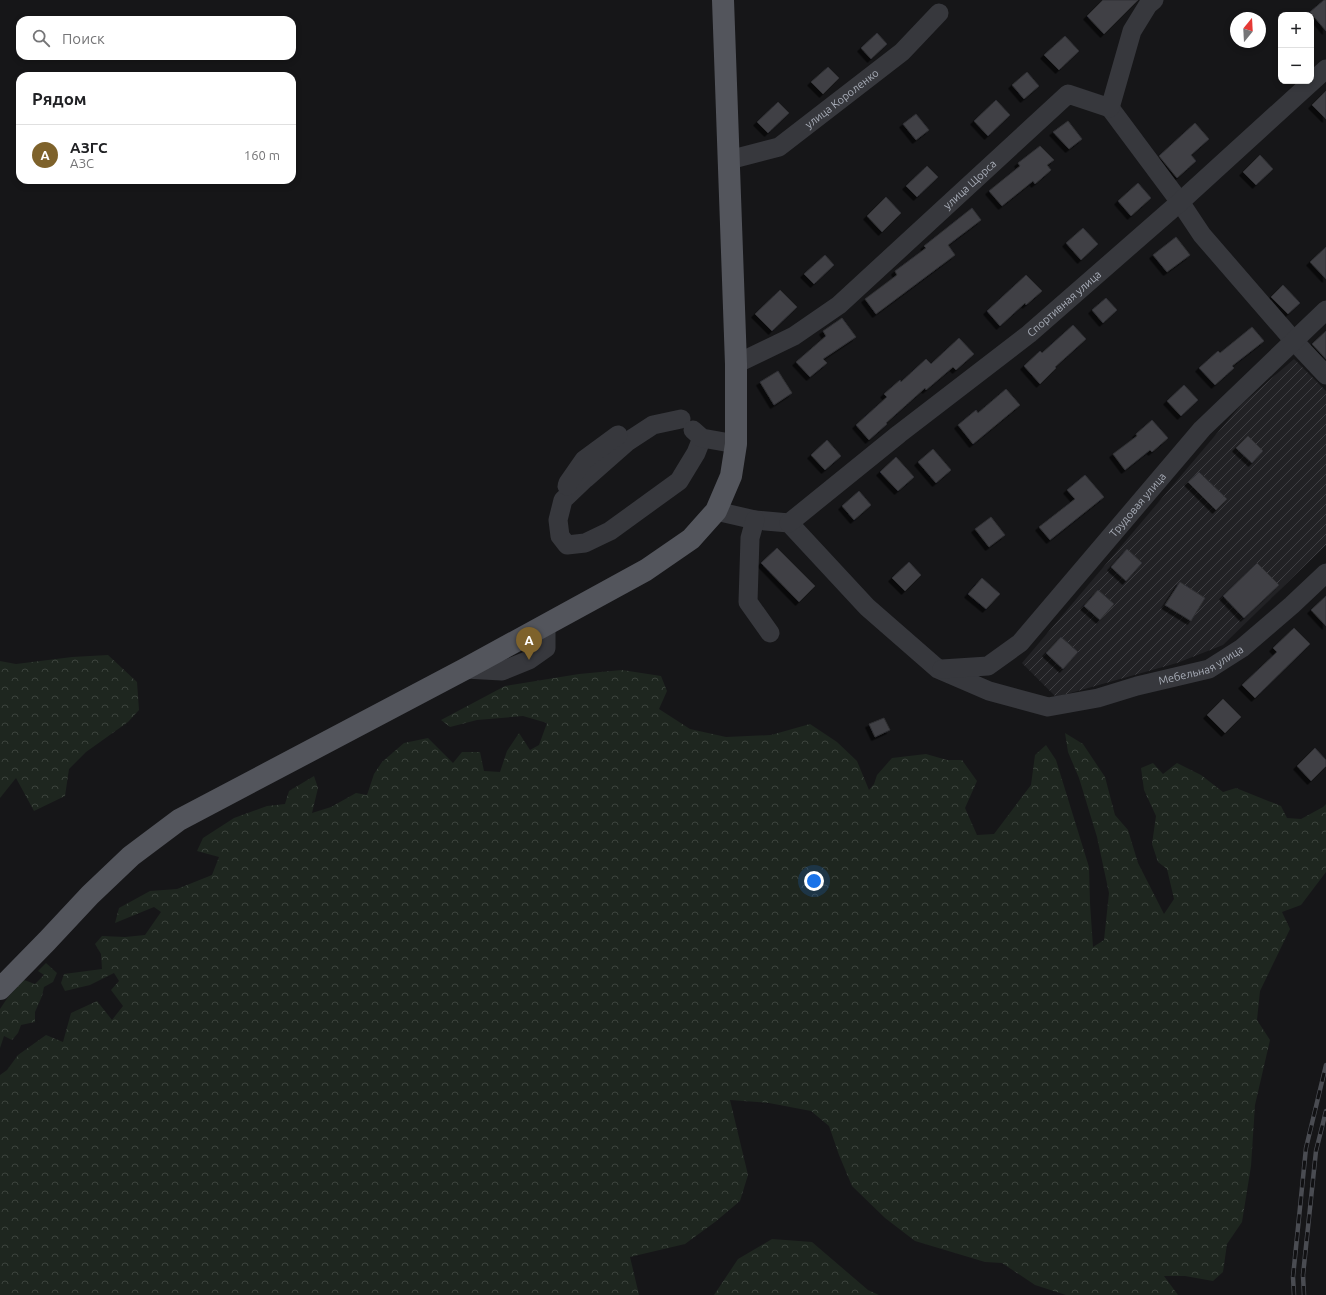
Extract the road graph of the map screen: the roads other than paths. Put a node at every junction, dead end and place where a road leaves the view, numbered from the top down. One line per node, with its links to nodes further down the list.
1 (723, 0): 6 (main road)
2 (1154, 0): 5 (street)
3 (939, 13): 6 (street, улица Короленко)
4 (1326, 69): 7 (street, Спортивная улица)
5 (1110, 108): 7 (street); 10 (street, улица Щорса)
6 (729, 160): 10 (main road)
7 (1180, 202): 9 (street); 16 (street, Спортивная улица)
8 (1326, 310): 9 (street, Трудовая улица)
9 (1294, 341): 11 (street); 19 (street, Трудовая улица)
10 (736, 364): 13 (main road)
11 (1326, 375)
12 (702, 438): 12 (street); 13 (street)
13 (736, 444): 14 (main road)
14 (716, 511): 15 (street); 20 (main road)
15 (755, 520): 16 (street); 18 (street)
16 (789, 523): 19 (street)
17 (1326, 573): 19 (street, Мебельная улица)
18 (770, 633)
19 (938, 669)
20 (0, 989)

